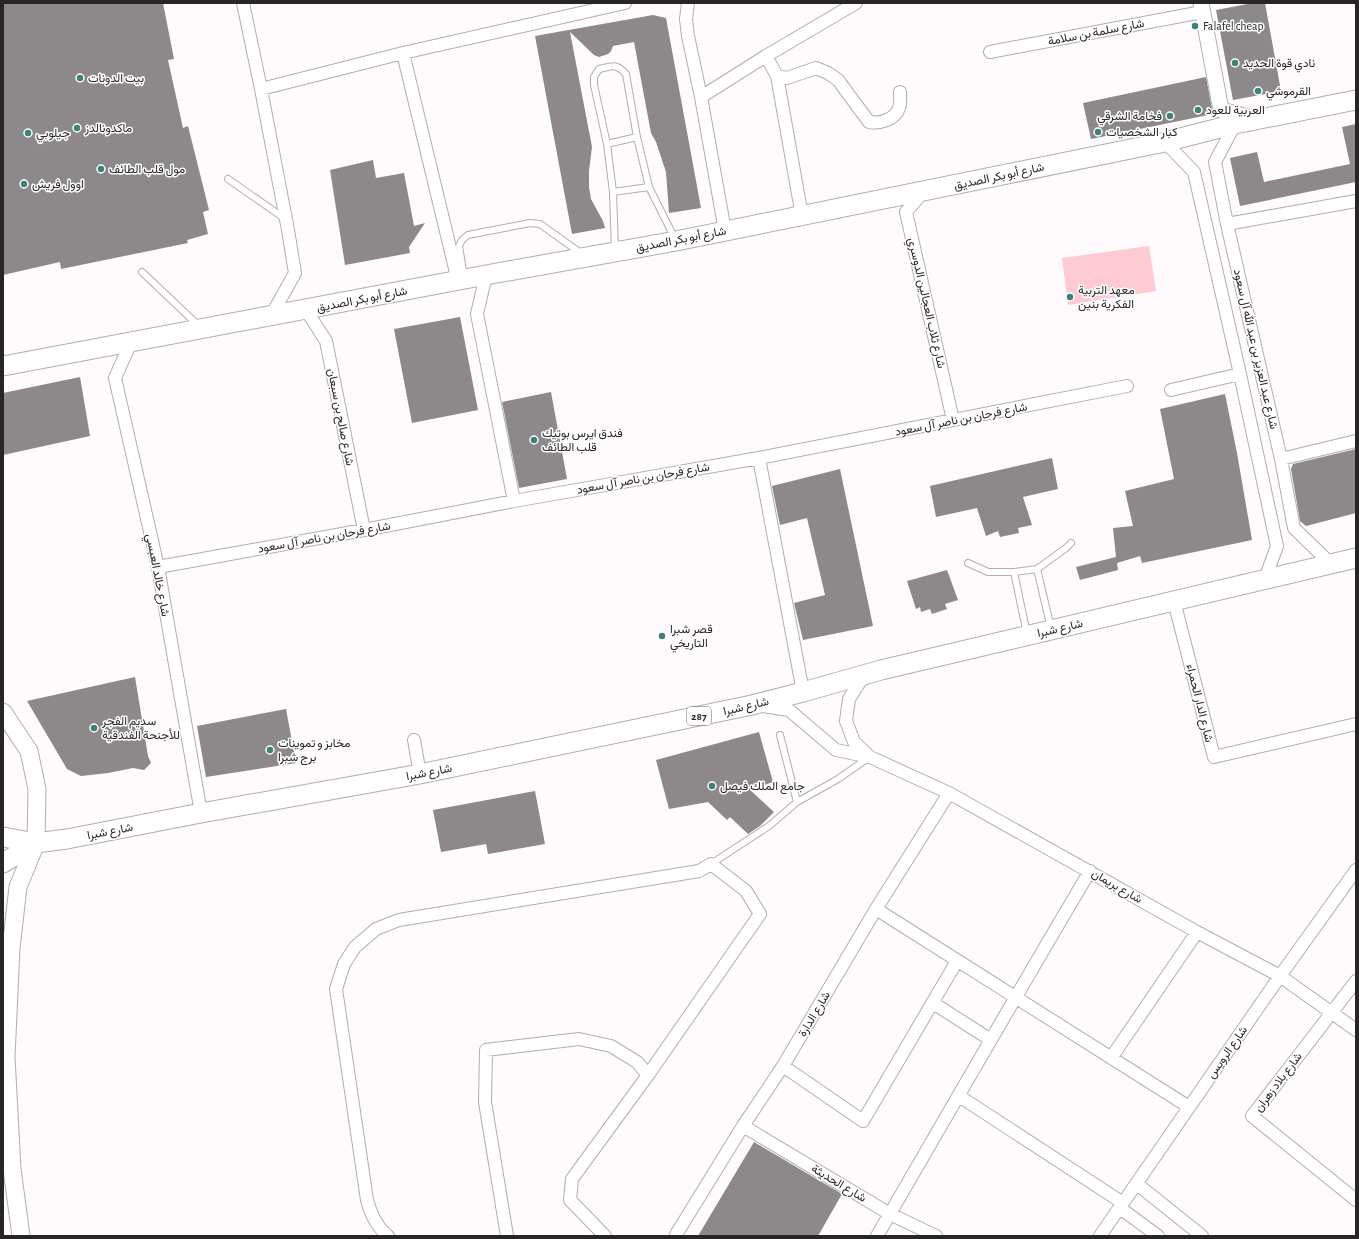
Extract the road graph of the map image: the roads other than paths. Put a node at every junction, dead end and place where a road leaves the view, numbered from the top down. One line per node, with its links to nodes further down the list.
1 (243, 3): 10 (street)
2 (625, 3): 6 (street)
3 (688, 3): 12 (street)
4 (856, 3): 8 (street)
5 (1201, 8): 7 (street, شارع سلمة بن سلامة); 14 (street)
6 (403, 52): 10 (street); 33 (street)
7 (990, 52)
8 (766, 56): 9 (street); 12 (street)
9 (778, 76): 11 (street); 24 (street)
10 (261, 89): 25 (street)
11 (900, 92)
12 (701, 97): 27 (street)
13 (1356, 100): 14 (main road, شارع أبو بكر الصديق)
14 (1259, 120): 15 (main road, شارع أبو بكر الصديق)
15 (1235, 124): 17 (main road, شارع أبو بكر الصديق); 26 (street, شارع عبد العزيز بن عبد الله آل سعود)
16 (637, 137): 18 (lane); 18 (lane); 20 (lane)
17 (1165, 142): 21 (main road, شارع أبو بكر الصديق); 39 (street, شارع عبد العزيز بن عبد الله آل سعود)
18 (607, 144): 22 (lane)
19 (228, 179): 25 (lane)
20 (649, 187): 22 (lane); 28 (lane)
21 (924, 191): 24 (main road, شارع أبو بكر الصديق); 42 (street, شارع ثلاب العجالين الدوسري)
22 (613, 192): 29 (lane)
23 (1356, 201): 26 (street)
24 (802, 216): 27 (main road, شارع أبو بكر الصديق)
25 (286, 220): 35 (street)
26 (1227, 224): 45 (street, شارع عبد العزيز بن عبد الله آل سعود)
27 (725, 231): 28 (main road, شارع أبو بكر الصديق)
28 (676, 241): 29 (main road, شارع أبو بكر الصديق)
29 (615, 251): 30 (main road, شارع أبو بكر الصديق)
30 (586, 257): 32 (main road, شارع أبو بكر الصديق); 33 (lane)
31 (142, 272): 36 (lane)
32 (486, 275): 33 (main road, شارع أبو بكر الصديق); 46 (street)
33 (461, 281): 34 (main road, شارع أبو بكر الصديق)
34 (306, 310): 35 (main road, شارع أبو بكر الصديق); 47 (street, شارع صالح بن سبعان)
35 (270, 316): 36 (main road, شارع أبو بكر الصديق)
36 (201, 329): 37 (main road, شارع أبو بكر الصديق)
37 (131, 342): 38 (main road, شارع أبو بكر الصديق); 52 (street, شارع خالد العبسي)
38 (3, 366)
39 (1240, 374): 41 (street); 55 (street, شارع عبد العزيز بن عبد الله آل سعود)
40 (1128, 386): 42 (street, شارع فرحان بن ناصر آل سعود)
41 (1171, 390)
42 (953, 420): 44 (street, شارع فرحان بن ناصر آل سعود)
43 (1356, 441): 45 (street)
44 (759, 458): 46 (street, شارع فرحان بن ناصر آل سعود); 60 (street)
45 (1282, 459): 51 (street, شارع عبد العزيز بن عبد الله آل سعود)
46 (514, 501): 47 (street, شارع فرحان بن ناصر آل سعود)
47 (364, 530): 52 (street, شارع فرحان بن ناصر آل سعود)
48 (1071, 543): 53 (lane)
49 (1356, 558): 51 (main road, شارع شبرا / 287)
50 (968, 563): 54 (lane)
51 (1330, 563): 55 (main road, شارع شبرا / 287)
52 (158, 567): 70 (street, شارع خالد العبسي)
53 (1037, 569): 54 (lane); 57 (lane)
54 (1014, 572): 58 (lane)
55 (1265, 579): 56 (main road, شارع شبرا / 287)
56 (1174, 601): 57 (main road, شارع شبرا / 287); 63 (street, شارع الدار الحمراء)
57 (1051, 630): 58 (main road, شارع شبرا / 287)
58 (1027, 636): 59 (main road, شارع شبرا / 287)
59 (881, 670): 60 (main road, شارع شبرا / 287); 66 (street)
60 (803, 692): 61 (main road, شارع شبرا / 287)
61 (752, 705): 66 (street); 67 (main road, شارع شبرا / 287)
62 (3, 712): 72 (main road)
63 (1356, 724)
64 (780, 735): 69 (lane)
65 (414, 740): 67 (street)
66 (870, 757): 68 (street, شارع بريمان); 69 (lane)
67 (420, 774): 70 (main road, شارع شبرا / 287)
68 (949, 793): 76 (street, شارع بريمان); 77 (street, شارع الدارة)
69 (797, 802): 74 (lane)
70 (201, 813): 72 (main road, شارع شبرا / 287)
71 (3, 837): 72 (main road, 287)
72 (36, 843): 73 (main road, 287); 98 (main road)
73 (3, 863)
74 (710, 864): 89 (street); 99 (street)
75 (1356, 870): 80 (street, شارع الرويس)
76 (1090, 871): 78 (street, شارع بريمان); 82 (street)
77 (876, 909): 79 (street); 88 (street, شارع الدارة)
78 (1197, 932): 80 (street, شارع بريمان); 87 (street)
79 (957, 961): 82 (street); 83 (street)
80 (1280, 976): 84 (street, شارع بريمان); 91 (street, شارع الرويس)
81 (1356, 981): 84 (street, شارع بلاد زهران)
82 (1015, 997): 86 (street); 87 (street)
83 (932, 1003): 86 (street); 88 (street)
84 (1332, 1012): 85 (street, شارع بريمان); 94 (street, شارع بلاد زهران)
85 (1356, 1030)
86 (991, 1040): 90 (street)
87 (1110, 1058): 91 (street)
88 (783, 1066): 92 (street, شارع الدارة)
89 (648, 1075): 100 (street); 101 (street)
90 (959, 1096): 95 (street); 96 (street)
91 (1189, 1107): 93 (street, شارع الرويس)
92 (744, 1126): 96 (street, شارع الحديثة); 97 (street, شارع الدارة)
93 (1137, 1184): 95 (street, شارع الرويس); 106 (street)
94 (1356, 1200)
95 (1122, 1205): 104 (street, شارع الرويس); 105 (street)
96 (890, 1214): 102 (street); 103 (street, شارع الحديثة)
97 (676, 1235)
98 (21, 1236)
99 (388, 1236)
100 (507, 1236)
101 (602, 1236)
102 (877, 1236)
103 (936, 1236)
104 (1100, 1236)
105 (1158, 1236)
106 (1202, 1236)

